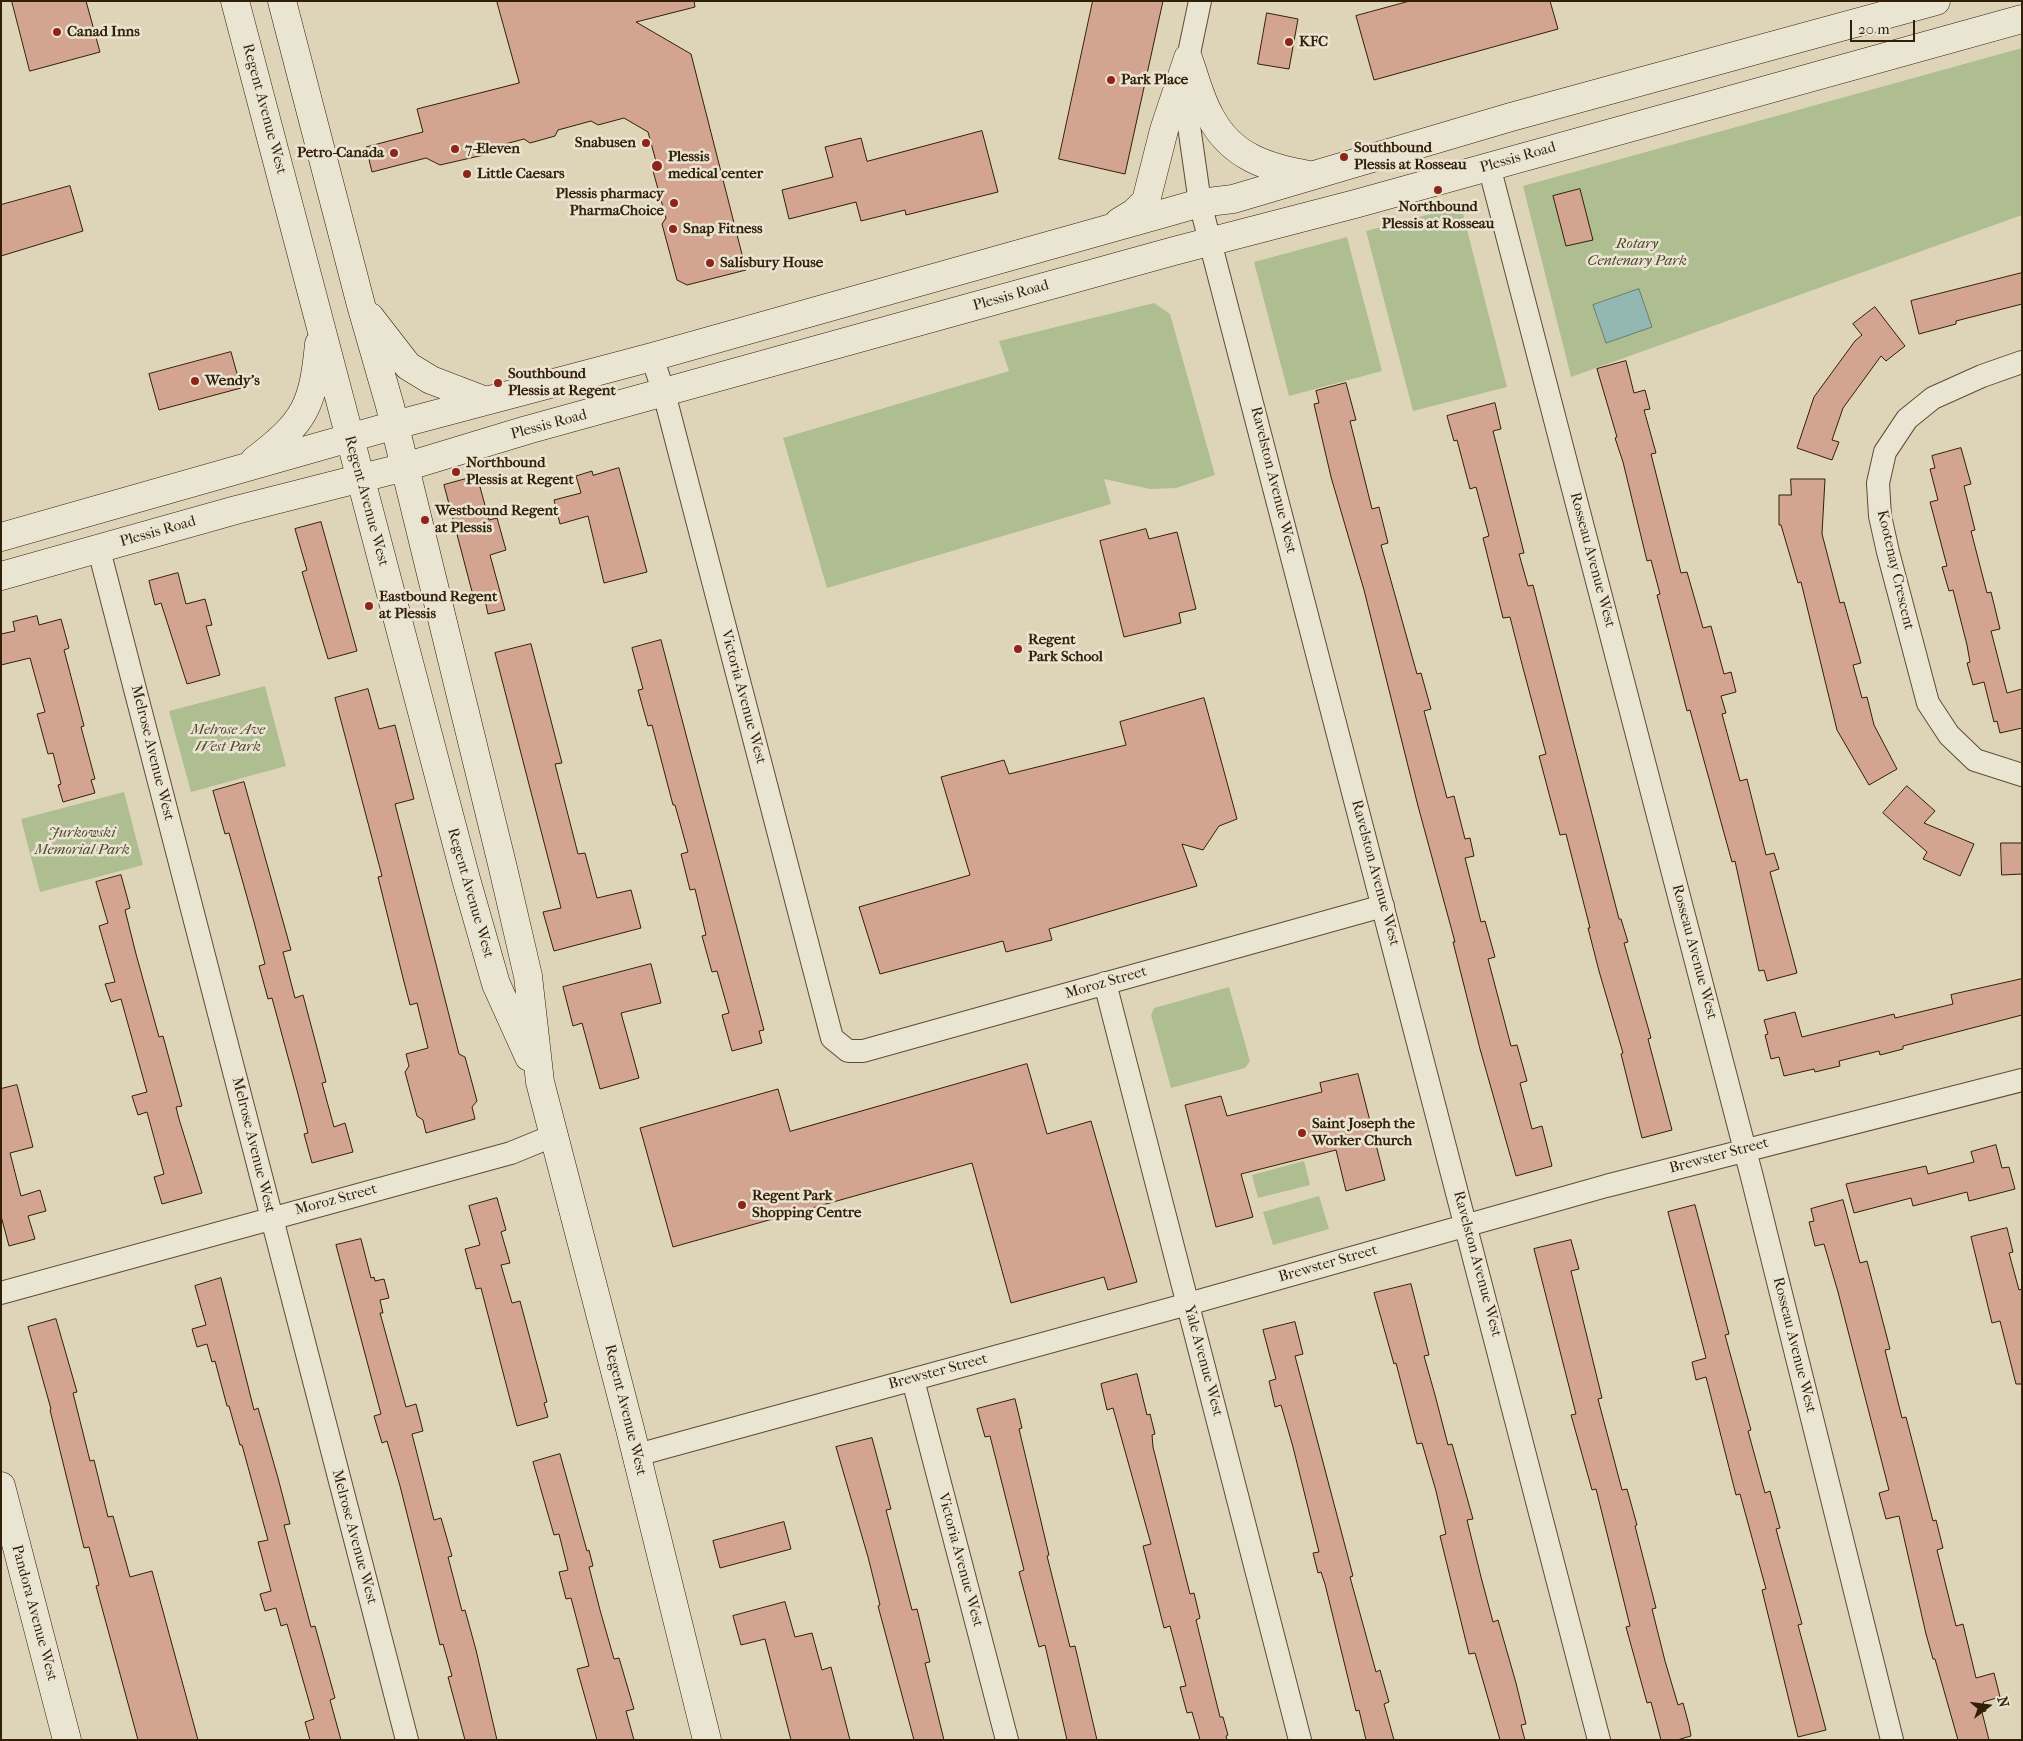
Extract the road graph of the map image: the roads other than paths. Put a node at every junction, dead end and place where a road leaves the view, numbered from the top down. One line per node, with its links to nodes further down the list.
1 (235, 1): 13 (main road, Regent Avenue West)
2 (282, 1): 12 (main road, Regent Avenue West)
3 (1200, 1): 6 (street, Ravelston Avenue West)
4 (1936, 1): 8 (main road)
5 (2022, 19): 7 (main road, Plessis Road)
6 (1188, 58): 8 (main road); 9 (street, Ravelston Avenue West); 10 (main road)
7 (1489, 166): 11 (main road, Plessis Road); 33 (street, Rosseau Avenue West)
8 (1314, 176): 9 (main road)
9 (1200, 203): 10 (main road); 11 (street, Ravelston Avenue West)
10 (1112, 227): 14 (main road)
11 (1212, 240): 16 (main road, Plessis Road); 27 (street, Ravelston Avenue West)
12 (361, 305): 17 (main road); 18 (main road, Regent Avenue West)
13 (321, 326): 19 (main road, Regent Avenue West); 20 (main road)
14 (652, 357): 16 (street, Victoria Avenue West); 17 (main road)
15 (2022, 362): 26 (street, Kootenay Crescent)
16 (664, 393): 21 (main road, Plessis Road); 29 (street, Victoria Avenue West)
17 (486, 401): 18 (main road)
18 (395, 425): 19 (main road); 21 (main road, Regent Avenue West)
19 (350, 439): 20 (main road); 22 (main road, Regent Avenue West)
20 (246, 467): 23 (main road)
21 (404, 467): 22 (main road, Plessis Road); 31 (main road, Regent Avenue West)
22 (360, 477): 24 (main road, Plessis Road); 31 (main road, Regent Avenue West)
23 (1, 537)
24 (99, 550): 25 (main road, Plessis Road); 34 (street, Melrose Avenue West)
25 (1, 576)
26 (2022, 775)
27 (1383, 906): 28 (street, Moroz Street); 35 (street, Ravelston Avenue West)
28 (1105, 983): 29 (street, Moroz Street); 37 (street, Yale Avenue West)
29 (832, 1038)
30 (2022, 1080): 33 (street, Brewster Street)
31 (540, 1082): 32 (main road, Regent Avenue West)
32 (555, 1135): 34 (street, Moroz Street); 39 (main road, Regent Avenue West)
33 (1745, 1149): 35 (street, Brewster Street); 47 (street, Rosseau Avenue West)
34 (271, 1217): 36 (street, Moroz Street); 42 (street, Melrose Avenue West)
35 (1467, 1225): 37 (street, Brewster Street); 46 (street, Ravelston Avenue West)
36 (1, 1293)
37 (1188, 1304): 38 (street, Brewster Street); 45 (street, Yale Avenue West)
38 (913, 1380): 39 (street, Brewster Street); 44 (street, Victoria Avenue West)
39 (636, 1455): 43 (main road, Regent Avenue West)
40 (1, 1486): 41 (main road, Pandora Avenue West)
41 (67, 1740)
42 (407, 1740)
43 (707, 1740)
44 (1007, 1740)
45 (1300, 1740)
46 (1599, 1740)
47 (1892, 1740)

